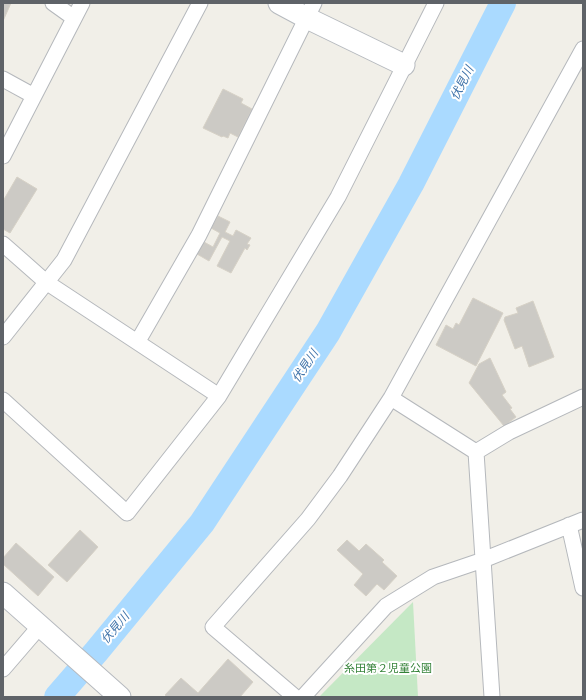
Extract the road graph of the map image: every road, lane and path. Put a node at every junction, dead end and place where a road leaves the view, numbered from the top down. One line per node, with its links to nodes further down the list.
1 (52, 3): 7 (street)
2 (82, 3): 7 (street)
3 (200, 3): 14 (street)
4 (279, 3): 6 (street)
5 (436, 3): 9 (street)
6 (311, 11): 9 (street); 16 (street)
7 (74, 18): 11 (street)
8 (583, 49): 19 (street)
9 (404, 65): 17 (street)
10 (3, 80): 11 (street)
11 (34, 96): 12 (street)
12 (3, 156)
13 (3, 244): 14 (street)
14 (46, 282): 15 (street); 16 (street)
15 (3, 337)
16 (138, 341): 17 (street)
17 (220, 396): 20 (street)
18 (583, 397): 21 (street)
19 (391, 398): 21 (street); 29 (street)
20 (3, 400)
21 (476, 452): 23 (street)
22 (576, 522): 23 (street); 24 (street)
23 (483, 560): 30 (street); 31 (street)
24 (583, 588)
25 (3, 593): 26 (street)
26 (45, 629): 27 (street); 28 (street)
27 (3, 669)
28 (118, 696)
29 (295, 697)
30 (302, 697)
31 (492, 697)

